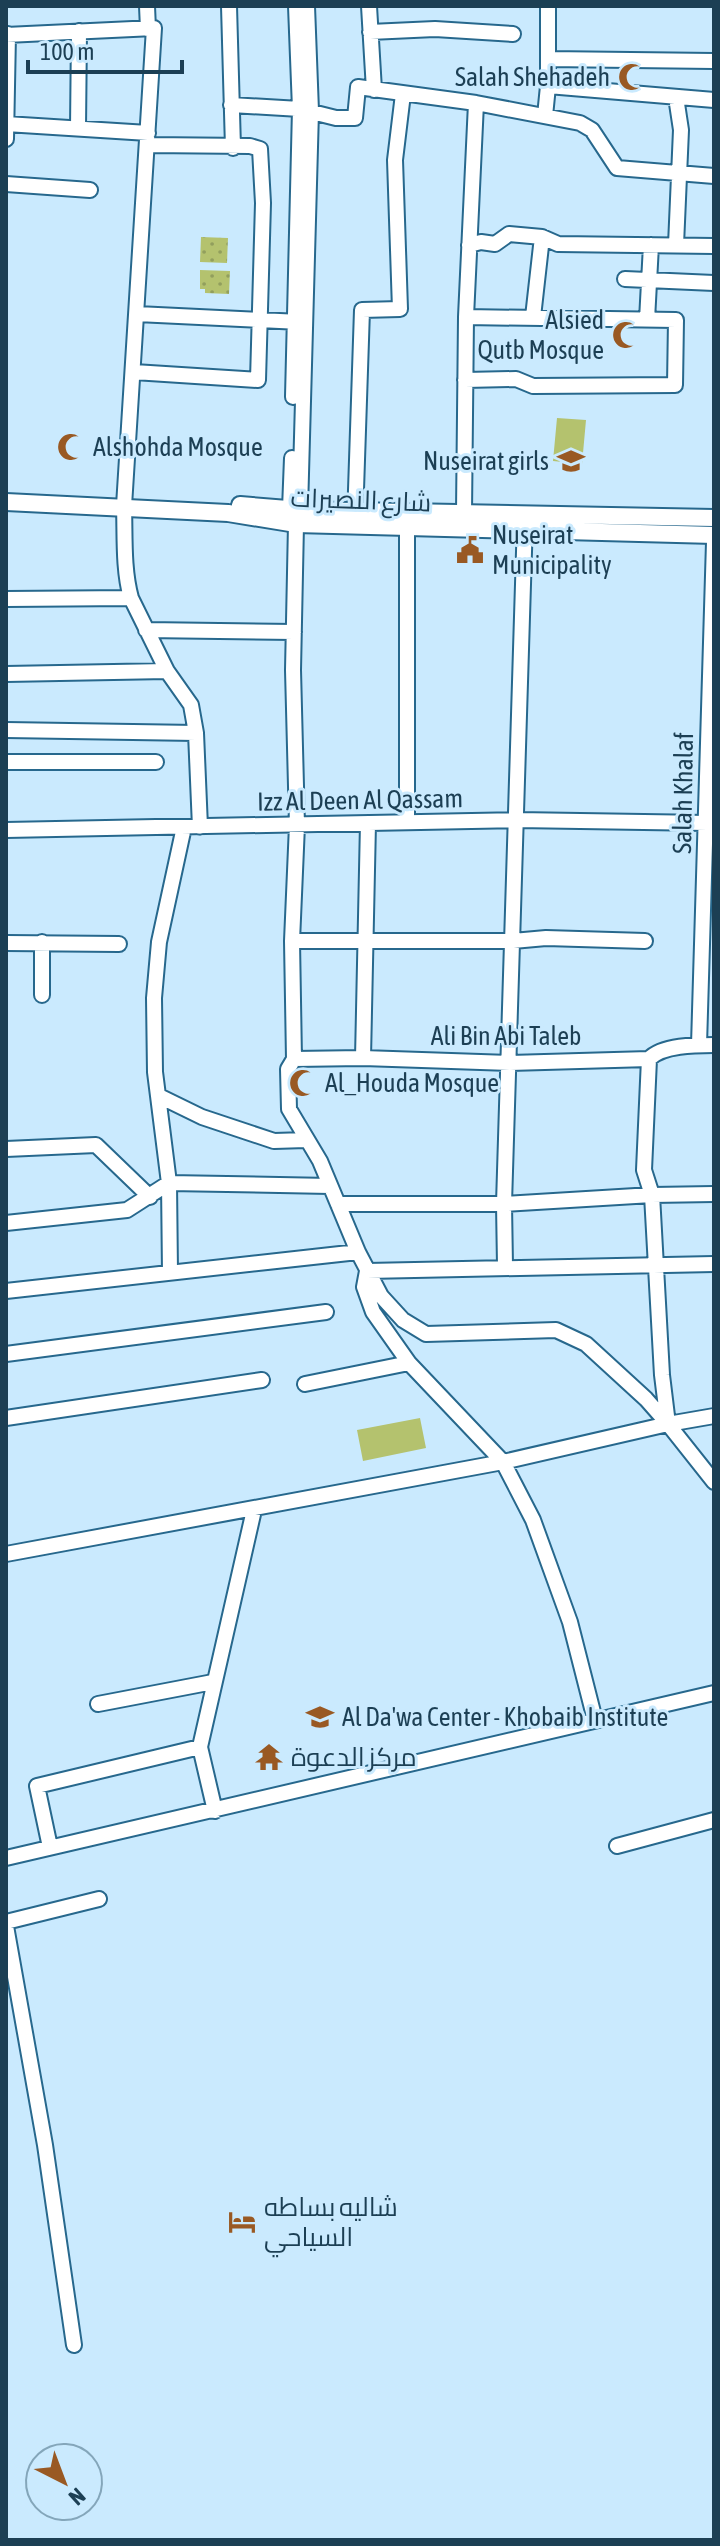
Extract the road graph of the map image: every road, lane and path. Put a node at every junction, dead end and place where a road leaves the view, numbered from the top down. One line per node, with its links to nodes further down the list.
1 (147, 6): 7 (street)
2 (229, 6): 20 (street)
3 (296, 6): 21 (street)
4 (307, 6): 21 (street)
5 (369, 6): 9 (street)
6 (548, 6): 12 (street)
7 (148, 29): 8 (street); 26 (street)
8 (79, 31): 10 (street); 24 (street)
9 (370, 32): 11 (street); 15 (street)
10 (7, 34): 23 (street)
11 (513, 34)
12 (548, 59): 13 (street); 14 (street)
13 (714, 61)
14 (548, 86): 17 (street); 22 (street)
15 (374, 90): 16 (street); 21 (street)
16 (403, 94): 19 (street); 53 (street)
17 (676, 97): 18 (street); 28 (street)
18 (714, 100)
19 (476, 103): 22 (street); 33 (street)
20 (231, 105): 21 (street); 27 (street)
21 (305, 110): 45 (street)
22 (545, 116): 28 (street)
23 (6, 124): 24 (street); 25 (street)
24 (78, 128): 26 (street)
25 (6, 139)
26 (148, 139): 27 (street); 40 (street)
27 (233, 148): 43 (street)
28 (681, 172): 29 (street); 35 (street)
29 (714, 176)
30 (6, 184): 31 (street)
31 (90, 190)
32 (542, 237): 33 (street); 34 (street); 42 (street)
33 (469, 245): 41 (street)
34 (651, 245): 35 (street); 38 (street)
35 (676, 245): 36 (street)
36 (714, 246)
37 (625, 279): 38 (street)
38 (649, 280): 39 (street); 44 (street)
39 (714, 283)
40 (137, 314): 43 (street); 46 (street)
41 (466, 317): 42 (street); 47 (street)
42 (533, 317): 44 (street)
43 (259, 320): 45 (street); 46 (street)
44 (647, 320): 47 (street)
45 (299, 322): 52 (street)
46 (134, 372): 50 (street)
47 (465, 380): 51 (street)
48 (6, 491): 50 (main road, شارع النصيرات)
49 (6, 502): 50 (main road, شارع النصيرات)
50 (124, 502): 52 (main road, شارع النصيرات); 59 (street)
51 (464, 513): 55 (main road, شارع النصيرات); 56 (main road, شارع النصيرات)
52 (295, 514): 53 (main road, شارع النصيرات); 62 (street)
53 (356, 518): 55 (main road, شارع النصيرات)
54 (714, 518): 56 (main road, شارع النصيرات)
55 (407, 519): 56 (main road, شارع النصيرات); 70 (street)
56 (525, 522): 57 (main road, شارع النصيرات); 69 (street)
57 (714, 535)
58 (714, 542): 72 (street, Salah Khalaf)
59 (131, 598): 60 (street); 61 (street)
60 (6, 599)
61 (146, 630): 62 (street); 63 (street)
62 (294, 632): 73 (street)
63 (167, 671): 64 (street); 66 (street)
64 (6, 674)
65 (6, 730): 66 (street)
66 (196, 733): 75 (street)
67 (6, 762): 68 (street)
68 (156, 762)
69 (517, 820): 70 (street, Izz Al Deen Al Qassam); 72 (street, Izz Al Deen Al Qassam); 79 (street)
70 (407, 822): 71 (street, Izz Al Deen Al Qassam)
71 (368, 823): 73 (street, Izz Al Deen Al Qassam); 78 (street)
72 (710, 824): 85 (street, Salah Khalaf)
73 (297, 825): 75 (street, Izz Al Deen Al Qassam); 77 (street)
74 (184, 827): 75 (street, Izz Al Deen Al Qassam); 76 (street, Izz Al Deen Al Qassam); 90 (street)
75 (200, 827)
76 (6, 830)
77 (292, 941): 78 (street); 87 (street)
78 (364, 941): 79 (street); 86 (street)
79 (513, 941): 80 (street); 89 (street)
80 (645, 941)
81 (42, 942): 82 (street); 83 (street); 84 (street)
82 (6, 943)
83 (119, 944)
84 (42, 995)
85 (706, 1045): 88 (street, Ali Bin Abi Taleb)
86 (363, 1058): 87 (street, Ali Bin Abi Taleb); 89 (street, Ali Bin Abi Taleb)
87 (294, 1059): 91 (street)
88 (649, 1059): 89 (street, Ali Bin Abi Taleb); 96 (street)
89 (510, 1063): 99 (street)
90 (159, 1096): 91 (street); 93 (street)
91 (306, 1140): 94 (street)
92 (6, 1149): 97 (street)
93 (169, 1183): 94 (street); 97 (street); 106 (street)
94 (330, 1186): 98 (street)
95 (714, 1194): 96 (street)
96 (652, 1195): 99 (street); 103 (street)
97 (150, 1197): 100 (street)
98 (338, 1204): 99 (street); 101 (street)
99 (504, 1204): 104 (street)
100 (6, 1223)
101 (358, 1252): 105 (street); 106 (street)
102 (714, 1264): 103 (street)
103 (657, 1265): 104 (street); 115 (street)
104 (505, 1266): 105 (street)
105 (367, 1271): 110 (street); 115 (street)
106 (170, 1272): 107 (street)
107 (6, 1291)
108 (326, 1312): 109 (street)
109 (6, 1354)
110 (409, 1363): 112 (street); 116 (street)
111 (262, 1380): 114 (street)
112 (305, 1384)
113 (714, 1416): 115 (street)
114 (6, 1418)
115 (668, 1424): 116 (street); 117 (street)
116 (503, 1462): 118 (street); 123 (street)
117 (714, 1482)
118 (254, 1510): 119 (street); 120 (street)
119 (6, 1554)
120 (213, 1682): 122 (street); 124 (street)
121 (714, 1693): 123 (street)
122 (98, 1704)
123 (595, 1720): 125 (street)
124 (200, 1747): 125 (street); 128 (street)
125 (215, 1811): 128 (street)
126 (714, 1820): 127 (street)
127 (617, 1846)
128 (50, 1847): 129 (street)
129 (6, 1858)
130 (99, 1899): 131 (street)
131 (6, 1924): 132 (street)
132 (74, 2345)

